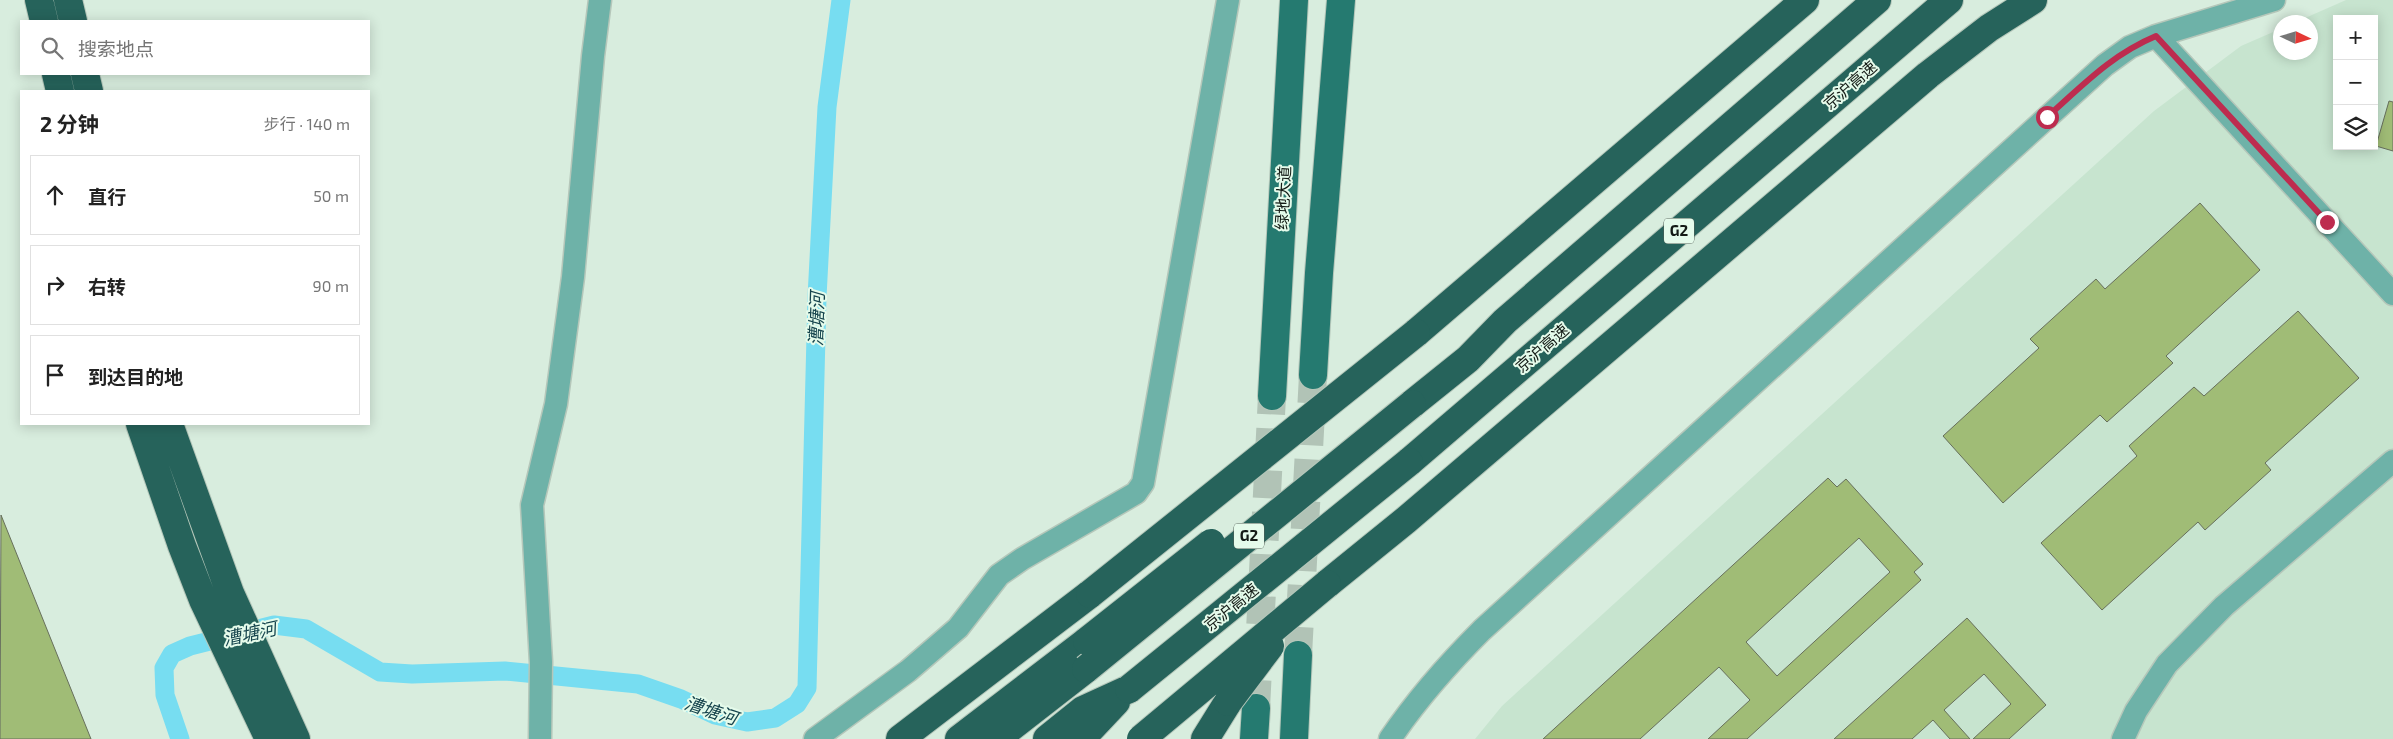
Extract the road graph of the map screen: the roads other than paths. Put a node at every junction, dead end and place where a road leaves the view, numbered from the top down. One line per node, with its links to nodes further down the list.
1 (40, 0): 12 (highway)
2 (68, 0): 13 (highway)
3 (600, 0): 34 (street)
4 (1228, 0): 35 (street)
5 (1294, 0): 22 (main road, 绿地大道)
6 (1341, 0): 20 (main road)
7 (1805, 0): 36 (highway, bridge)
8 (1877, 0): 21 (highway, G2)
9 (1949, 0): 29 (highway, 京沪高速 / G2, bridge)
10 (2033, 0): 26 (highway)
11 (2274, 0): 14 (street)
12 (44, 20)
13 (73, 20)
14 (2156, 36): 19 (street); 45 (street)
15 (56, 75): 17 (highway)
16 (85, 75): 18 (highway)
17 (60, 90)
18 (88, 90)
19 (2393, 294)
20 (1313, 375)
21 (1413, 392): 37 (highway, G2, bridge); 38 (highway, G2, bridge)
22 (1272, 396)
23 (140, 425): 28 (highway)
24 (169, 425): 28 (highway)
25 (2393, 461): 46 (street)
26 (1327, 584): 41 (highway, bridge); 42 (highway, bridge)
27 (1298, 655): 44 (main road)
28 (250, 672): 31 (highway); 32 (highway); 33 (highway)
29 (1130, 689): 39 (highway, 京沪高速 / G2); 40 (highway, 京沪高速 / G2)
30 (1256, 708): 43 (main road)
31 (262, 732)
32 (296, 739)
33 (316, 739)
34 (540, 739)
35 (815, 739)
36 (900, 739)
37 (959, 739)
38 (996, 739)
39 (1046, 739)
40 (1081, 739)
41 (1141, 739)
42 (1205, 739)
43 (1254, 739)
44 (1294, 739)
45 (1390, 739)
46 (2123, 739)

